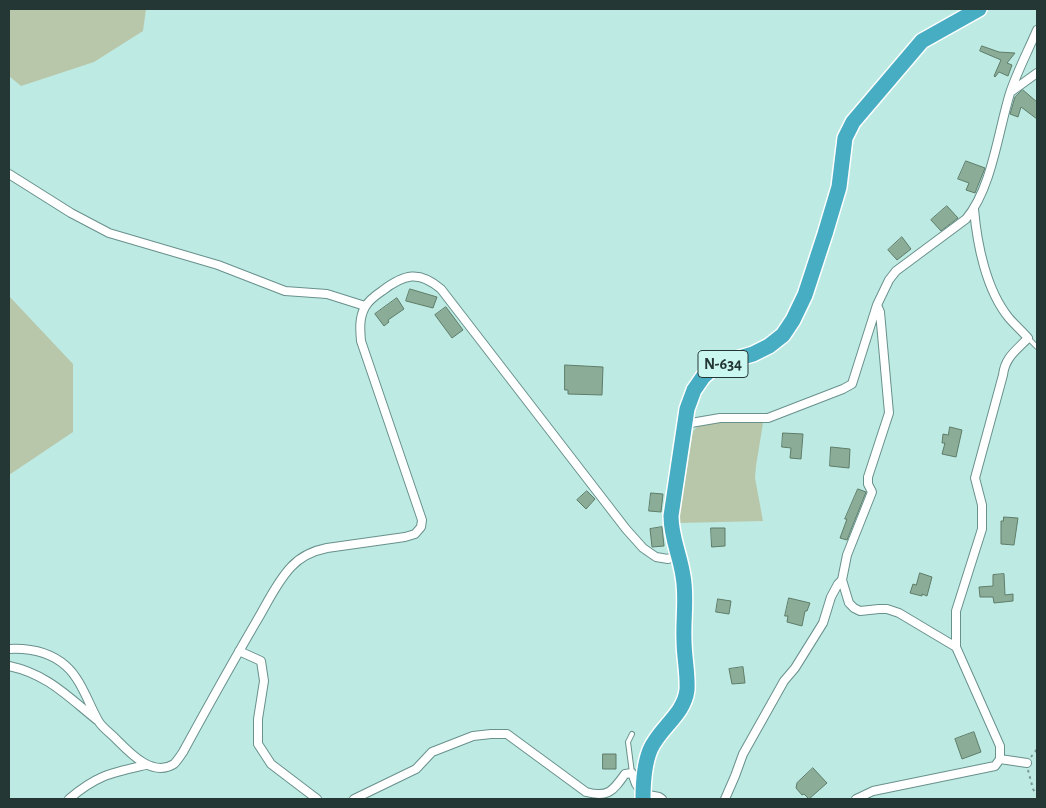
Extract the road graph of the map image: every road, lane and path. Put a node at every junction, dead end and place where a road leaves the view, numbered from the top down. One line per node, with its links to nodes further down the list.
1 (978, 9): 11 (highway, N-634)
2 (1037, 30): 4 (street)
3 (1037, 73): 4 (street)
4 (1010, 93): 6 (street)
5 (9, 174): 8 (street)
6 (974, 209): 7 (street); 9 (street)
7 (877, 305): 11 (street); 13 (street)
8 (365, 306): 12 (street); 16 (street)
9 (1028, 338): 10 (lane); 14 (street)
10 (1037, 347)
11 (685, 424): 12 (highway, N-634)
12 (677, 555): 25 (highway, N-634)
13 (842, 580): 14 (street); 30 (street)
14 (956, 647): 20 (street)
15 (9, 649): 18 (street)
16 (239, 651): 22 (street); 27 (street)
17 (9, 666): 18 (street)
18 (100, 723): 22 (street)
19 (632, 734): 23 (lane)
20 (1000, 758): 21 (street); 31 (street)
21 (1027, 763): 24 (path)
22 (146, 765): 26 (street)
23 (632, 773): 25 (street); 28 (street)
24 (1037, 795)
25 (643, 797): 29 (street)
26 (69, 799)
27 (317, 799)
28 (354, 799)
29 (662, 799)
30 (725, 799)
31 (856, 799)

